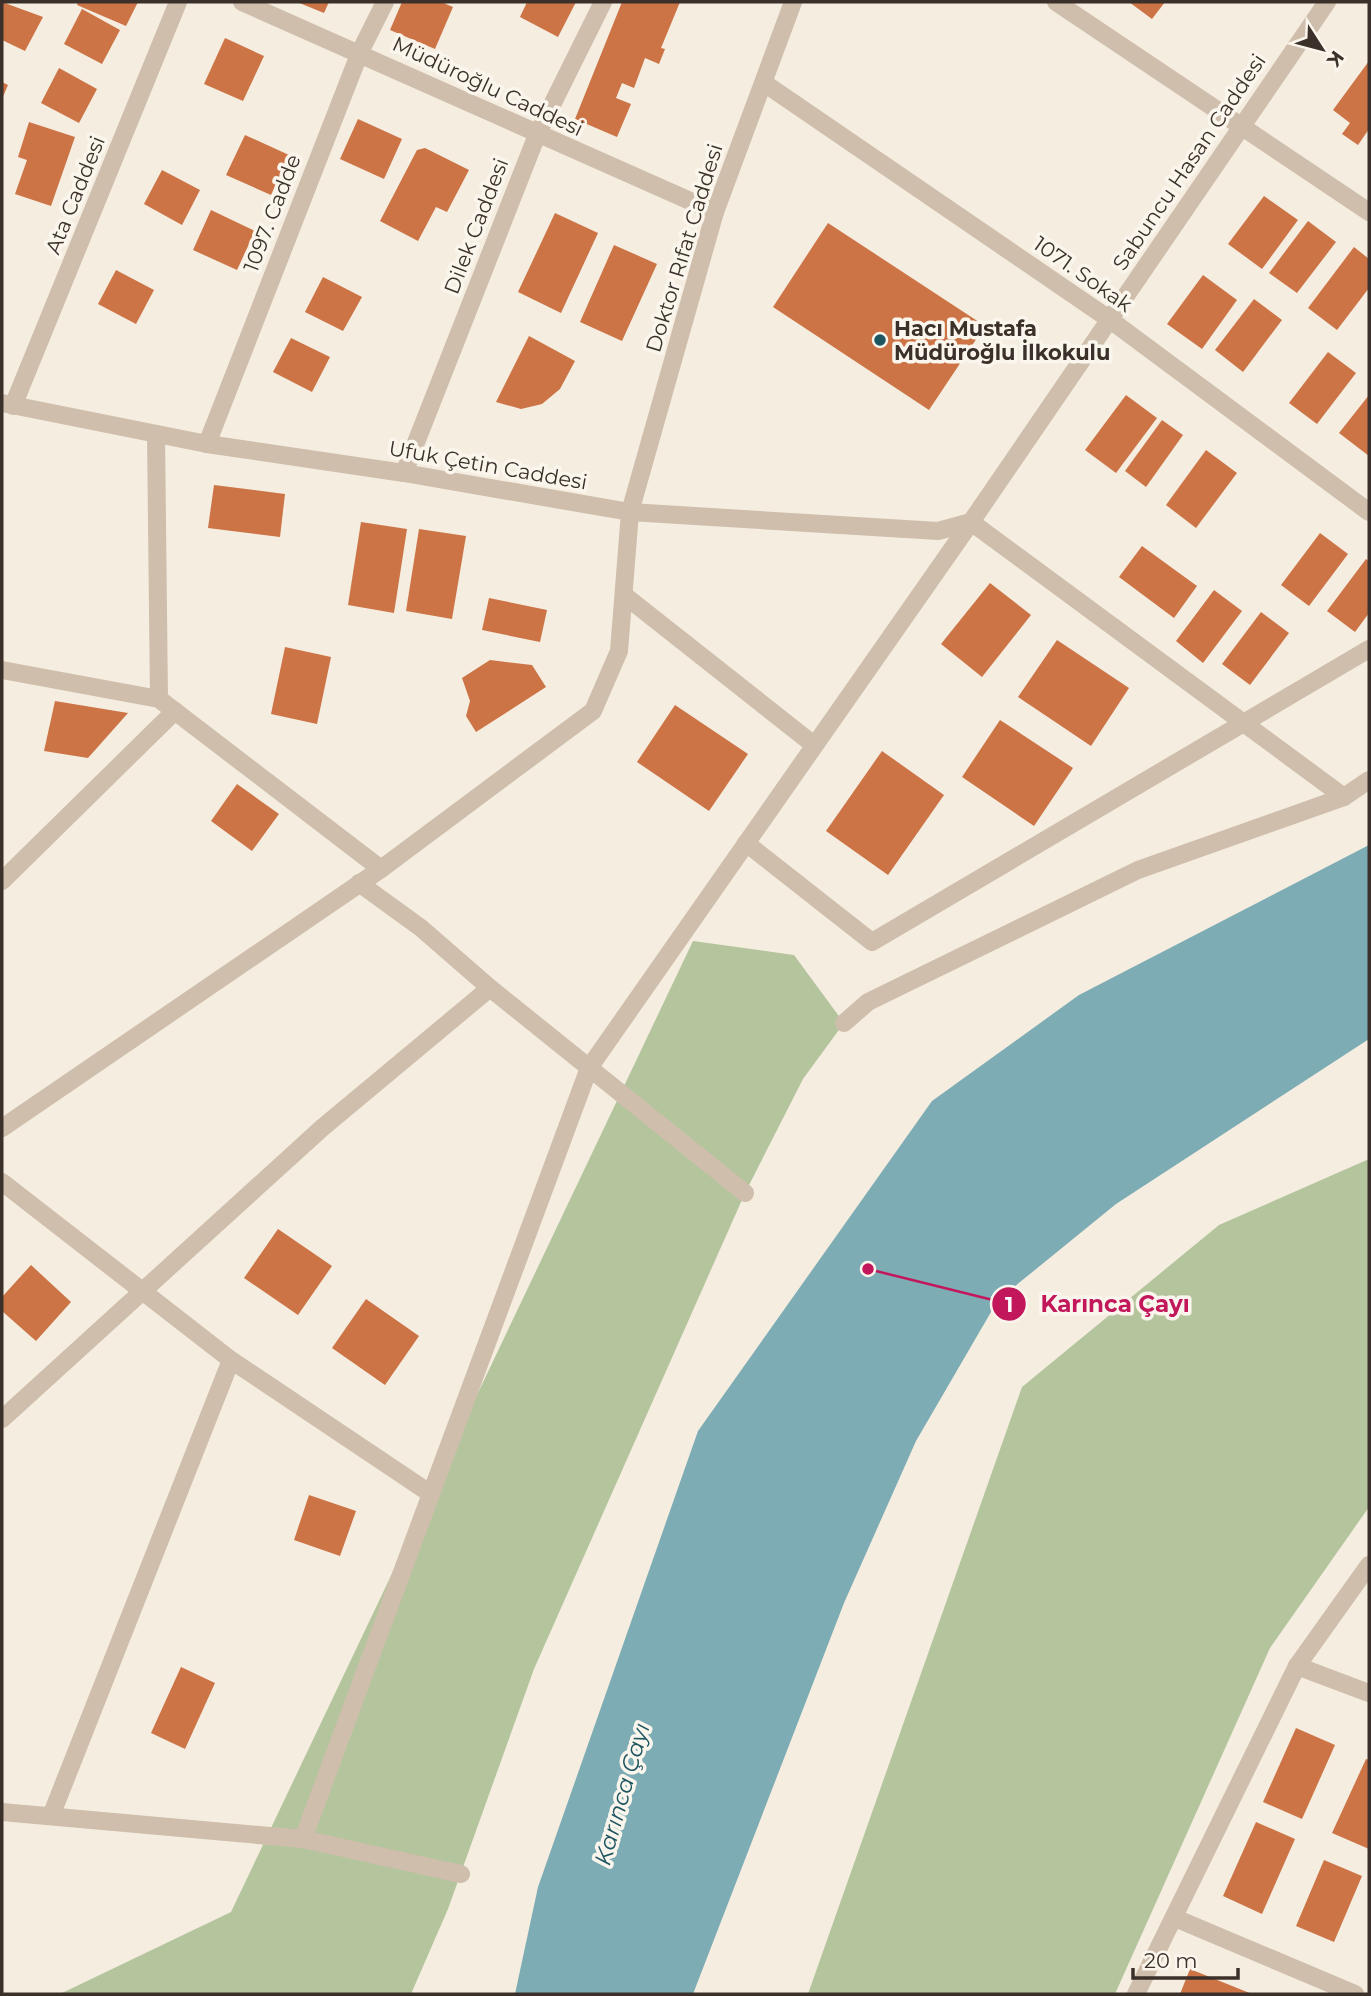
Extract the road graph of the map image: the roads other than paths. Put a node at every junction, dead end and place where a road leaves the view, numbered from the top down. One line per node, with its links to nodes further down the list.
1 (178, 2): 15 (street, Ata Caddesi)
2 (242, 2): 8 (street, Müdüroğlu Caddesi)
3 (385, 2): 8 (street, 1097. Cadde)
4 (603, 2): 11 (street, Dilek Caddesi)
5 (793, 2): 9 (street, Doktor Rıfat Caddesi)
6 (1056, 2): 10 (street)
7 (1327, 2): 10 (street, Sabuncu Hasan Caddesi)
8 (360, 52): 11 (street, Müdüroğlu Caddesi); 17 (street, 1097. Cadde)
9 (764, 83): 12 (street, Doktor Rıfat Caddesi); 14 (street, 1071. Sokak)
10 (1242, 126): 13 (street); 14 (street, Sabuncu Hasan Caddesi)
11 (537, 135): 12 (street, Müdüroğlu Caddesi); 18 (street, Dilek Caddesi)
12 (715, 212): 19 (street, Doktor Rıfat Caddesi)
13 (1369, 212)
14 (1109, 319): 20 (street, 1071. Sokak); 21 (street, Sabuncu Hasan Caddesi)
15 (8, 405): 16 (street, Ufuk Çetin Caddesi)
16 (156, 434): 17 (street, Ufuk Çetin Caddesi); 25 (street)
17 (206, 444): 18 (street, Ufuk Çetin Caddesi)
18 (404, 473): 19 (street, Ufuk Çetin Caddesi)
19 (631, 512): 21 (street, Ufuk Çetin Caddesi); 22 (street, Doktor Rıfat Caddesi)
20 (1369, 512)
21 (971, 522): 27 (street); 28 (street, Sabuncu Hasan Caddesi)
22 (624, 595): 28 (street); 32 (street, Doktor Rıfat Caddesi)
23 (1369, 649): 27 (street)
24 (2, 670): 25 (street)
25 (159, 699): 26 (street)
26 (176, 711): 32 (street); 33 (street)
27 (1245, 724): 30 (street); 31 (street)
28 (814, 745): 31 (street, Sabuncu Hasan Caddesi)
29 (1369, 780): 30 (street)
30 (1344, 797): 36 (street)
31 (746, 843): 37 (street, Sabuncu Hasan Caddesi)
32 (381, 869): 34 (street, Doktor Rıfat Caddesi)
33 (2, 881)
34 (359, 883): 35 (street); 38 (street, Doktor Rıfat Caddesi)
35 (489, 988): 37 (street); 41 (street)
36 (844, 1023)
37 (589, 1068): 40 (street); 44 (street, Sabuncu Hasan Caddesi)
38 (2, 1128)
39 (2, 1182): 41 (street)
40 (745, 1193)
41 (144, 1290): 42 (street); 43 (street)
42 (231, 1360): 44 (street); 49 (street)
43 (2, 1419)
44 (431, 1494): 50 (street, Sabuncu Hasan Caddesi)
45 (1369, 1566): 46 (street)
46 (1297, 1666): 47 (street); 52 (street)
47 (1369, 1693)
48 (2, 1812): 49 (street)
49 (51, 1816): 50 (street)
50 (303, 1839): 51 (street)
51 (461, 1874)
52 (1175, 1918): 53 (street); 54 (street)
53 (1136, 1994)
54 (1355, 1994)

